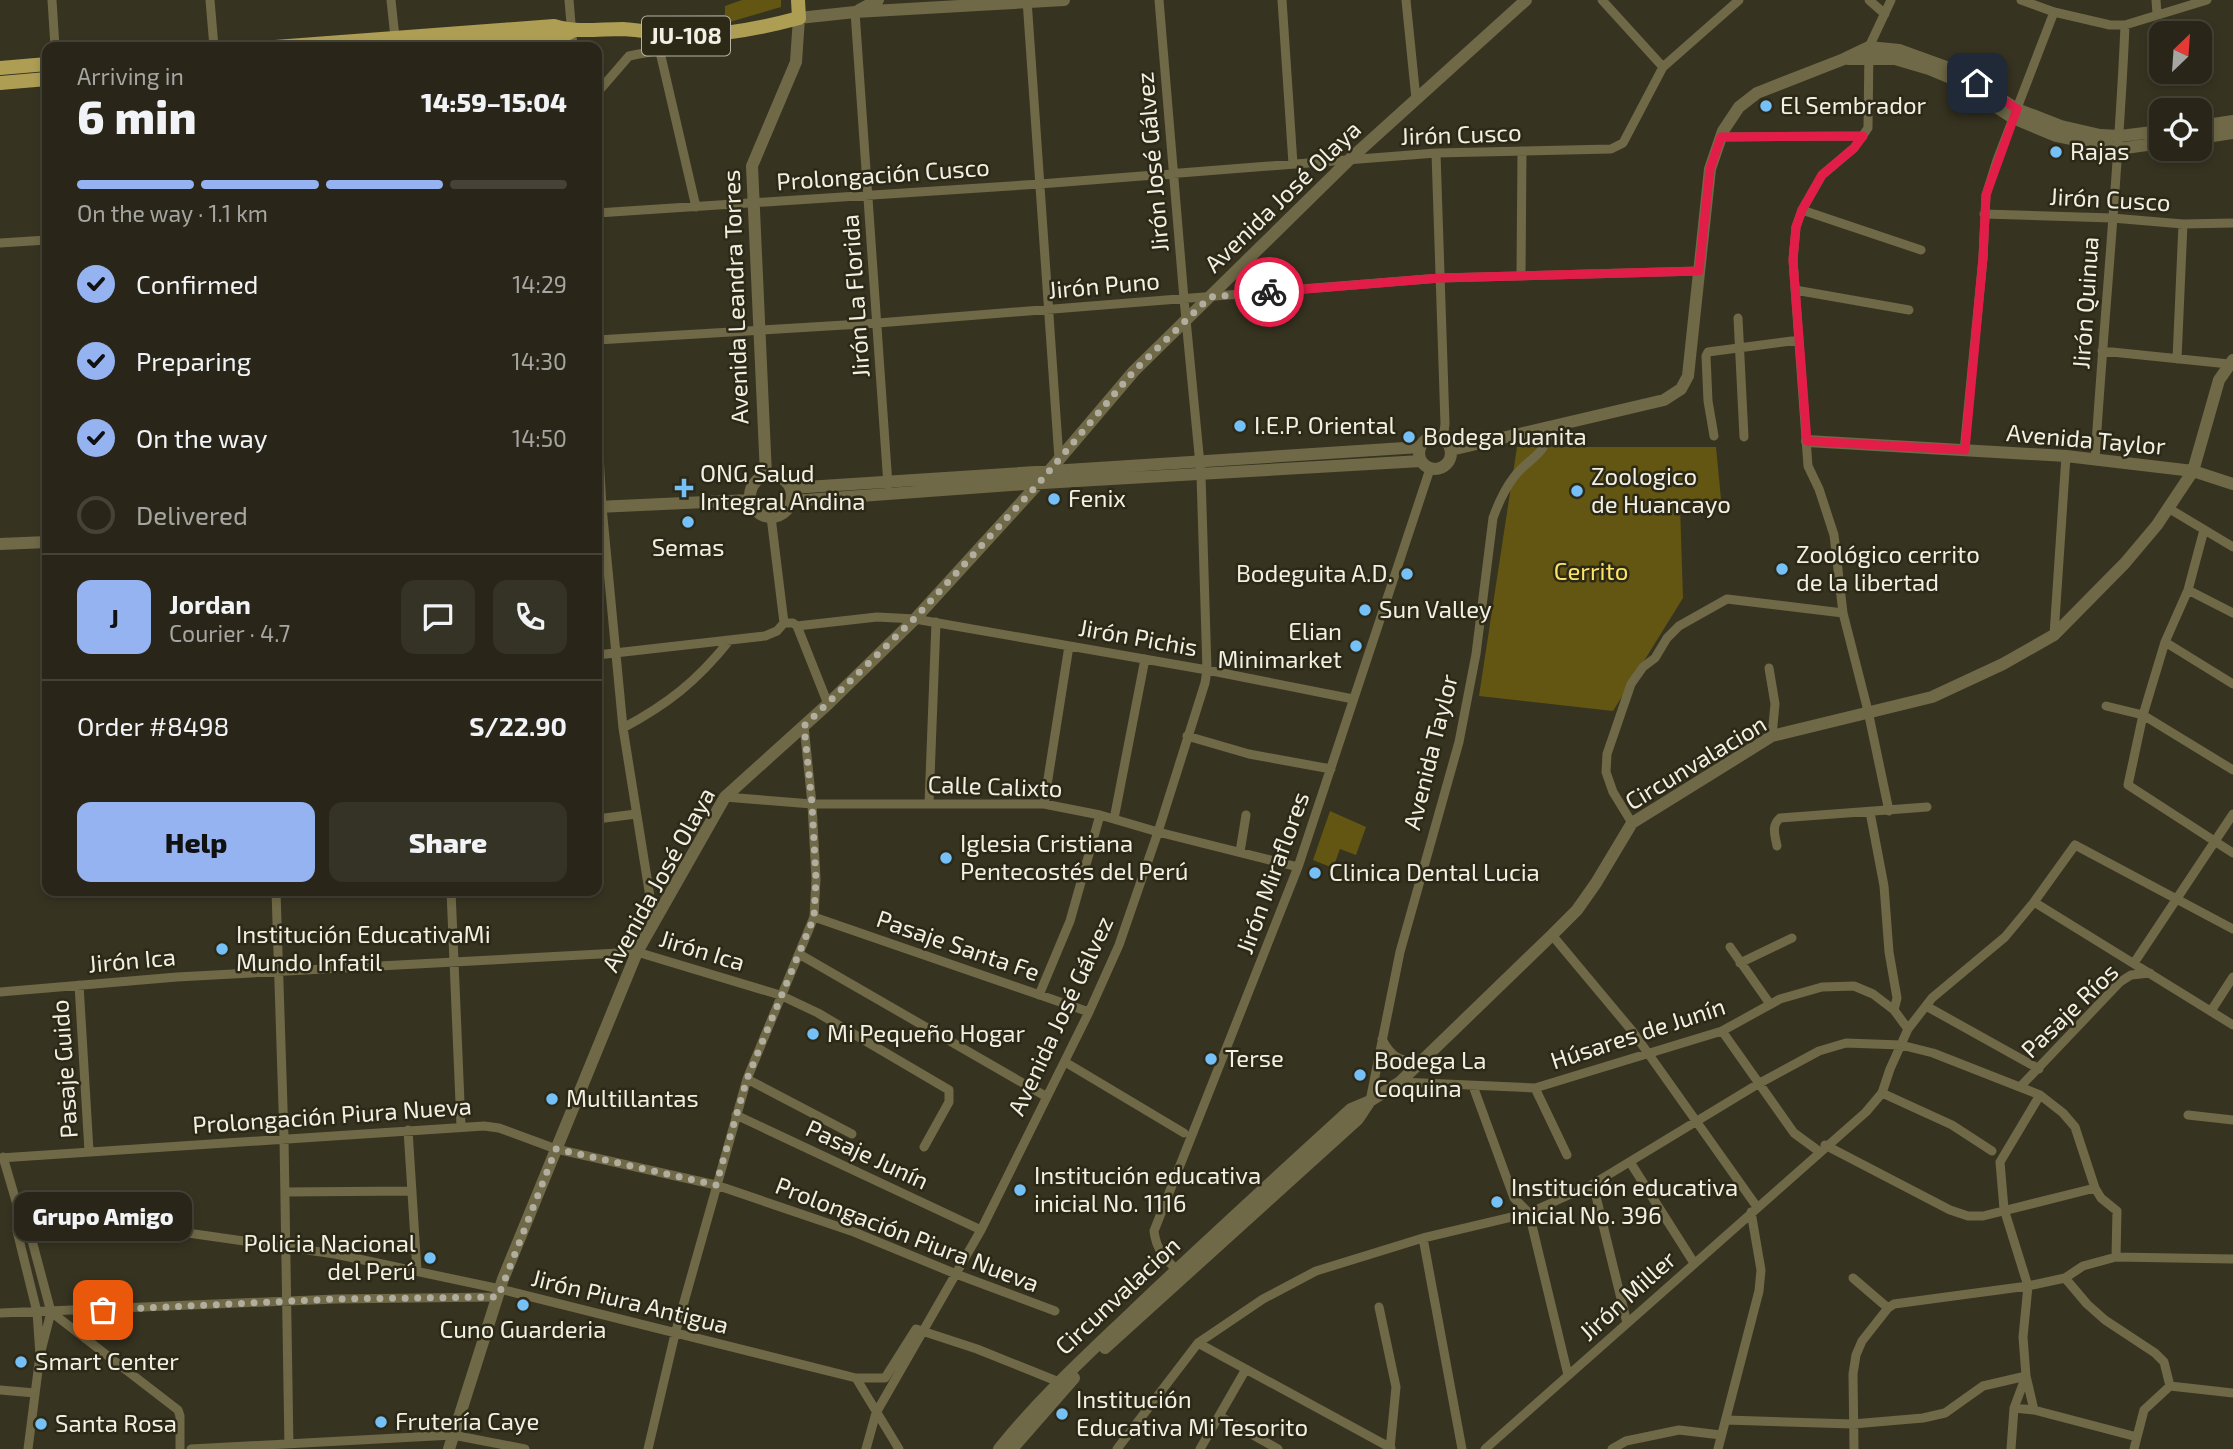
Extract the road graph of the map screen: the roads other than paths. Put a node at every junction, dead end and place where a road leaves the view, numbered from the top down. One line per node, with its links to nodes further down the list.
1 (52, 0): 30 (street)
2 (210, 0): 31 (street)
3 (391, 0): 32 (street)
4 (569, 0): 28 (street)
5 (798, 0): 26 (main road, Avenida Leandra Torres)
6 (878, 0): 22 (street)
7 (1064, 0): 20 (street)
8 (1159, 0): 59 (street, Jirón José Gálvez)
9 (1282, 0): 58 (street)
10 (1406, 0): 44 (street)
11 (1525, 0): 44 (street, Avenida José Olaya)
12 (1602, 0): 39 (street)
13 (1720, 0): 21 (street)
14 (1739, 0): 21 (street)
15 (1868, 0): 24 (street)
16 (1891, 0): 24 (street)
17 (2021, 0): 23 (street)
18 (2157, 0): 25 (street)
19 (2207, 0): 25 (street)
20 (1027, 1): 22 (street); 60 (street)
21 (1727, 9): 39 (street)
22 (855, 12): 26 (street); 61 (street, Jirón La Florida)
23 (2054, 12): 27 (street); 45 (street)
24 (1885, 14): 37 (street)
25 (2157, 14): 27 (street)
26 (799, 18): 29 (main road, JU-108); 62 (street, Avenida Leandra Torres)
27 (2126, 25): 53 (street, Jirón Quinua)
28 (572, 31): 29 (main road, JU-108); 33 (main road, JU-108); 34 (main road, JU-108); 35 (street)
29 (685, 36): 36 (street)
30 (55, 42)
31 (214, 42)
32 (395, 42)
33 (404, 42)
34 (527, 42)
35 (573, 42)
36 (660, 51): 43 (street); 63 (street)
37 (1869, 52): 45 (street); 50 (street); 52 (street)
38 (42, 64): 40 (main road)
39 (1663, 67): 55 (street, Jirón Cusco)
40 (0, 68)
41 (42, 79): 42 (main road)
42 (0, 83)
43 (602, 87)
44 (1416, 99): 57 (street, Avenida José Olaya)
45 (2015, 113): 53 (street); 66 (street)
46 (2233, 121): 47 (street)
47 (2212, 124)
48 (2233, 133): 51 (street)
49 (2149, 134): 53 (street)
50 (1863, 136): 52 (street); 64 (street)
51 (2212, 136)
52 (1721, 137): 73 (street)
53 (2119, 143): 54 (street); 67 (street, Jirón Quinua)
54 (2149, 143)
55 (1522, 151): 56 (street, Jirón Cusco); 74 (street)
56 (1436, 153): 57 (street, Jirón Cusco); 75 (street)
57 (1349, 160): 58 (street, Jirón Cusco); 77 (street, Avenida José Olaya)
58 (1293, 164): 59 (street, Jirón Cusco)
59 (1173, 173): 60 (street, Prolongación Cusco); 78 (street, Jirón José Gálvez)
60 (1040, 184): 61 (street, Prolongación Cusco); 79 (street)
61 (868, 194): 62 (street, Prolongación Cusco); 83 (street, Jirón La Florida)
62 (752, 203): 63 (street, Prolongación Cusco); 84 (street, Avenida Leandra Torres)
63 (696, 207): 65 (street, Prolongación Cusco)
64 (1802, 210): 72 (street); 76 (street)
65 (602, 213)
66 (1984, 214): 67 (street, Jirón Cusco); 98 (street)
67 (2112, 218): 69 (street, Jirón Cusco); 88 (street, Jirón Quinua)
68 (2233, 223): 69 (street, Jirón Cusco)
69 (2183, 224): 89 (street)
70 (42, 240): 71 (street)
71 (0, 243)
72 (1921, 250)
73 (1699, 271): 74 (street, Jirón Puno); 91 (street)
74 (1521, 275): 75 (street, Jirón Puno)
75 (1440, 278): 77 (street, Jirón Puno); 94 (street)
76 (1795, 290): 80 (street); 86 (street)
77 (1210, 297): 78 (street, Jirón Puno); 82 (street, Avenida José Olaya)
78 (1184, 299): 79 (street, Jirón Puno); 82 (street, Jirón José Gálvez)
79 (1048, 310): 83 (street, Jirón Puno); 100 (street)
80 (1909, 310)
81 (1738, 318): 87 (street)
82 (1186, 320): 100 (street, Avenida José Olaya); 103 (street, Avenida José Gálvez)
83 (878, 323): 84 (street, Jirón Puno); 110 (street, Jirón La Florida)
84 (758, 331): 85 (street, Jirón Puno); 106 (street, Avenida Leandra Torres)
85 (602, 340)
86 (1799, 340): 87 (street); 95 (street)
87 (1740, 348): 92 (street); 93 (street)
88 (2102, 351): 89 (street); 101 (street, Jirón Quinua)
89 (2177, 359): 90 (street)
90 (2231, 362): 105 (street, Circunvalacion)
91 (1549, 428): 97 (street); 199 (street, Avenida Taylor)
92 (1714, 436)
93 (1744, 437)
94 (1443, 439): 96 (street); 97 (street)
95 (1807, 441): 98 (street, Avenida Taylor); 122 (street)
96 (1420, 447): 102 (street); 103 (street)
97 (1451, 450): 102 (street)
98 (1965, 450): 99 (street, Avenida Taylor)
99 (2066, 456): 101 (street, Avenida Taylor); 128 (street)
100 (1059, 459): 104 (street, Avenida José Olaya)
101 (2095, 460): 105 (street, Avenida Taylor)
102 (1426, 465): 103 (street); 138 (street, Jirón Miraflores)
103 (1200, 469): 104 (street); 107 (street); 136 (street, Avenida José Gálvez)
104 (1047, 471): 107 (street, Avenida José Olaya); 110 (street)
105 (2193, 471): 108 (street, Avenida Taylor); 114 (street, Circunvalacion)
106 (766, 475): 109 (street); 111 (street)
107 (1039, 483): 110 (street); 124 (street, Avenida José Olaya)
108 (2233, 484)
109 (791, 488): 110 (street); 112 (street)
110 (888, 488): 112 (street)
111 (746, 500): 113 (street); 115 (street)
112 (792, 501): 115 (street)
113 (602, 507)
114 (2168, 508): 117 (street); 128 (street, Circunvalacion)
115 (771, 517): 126 (street)
116 (602, 525): 132 (street)
117 (2204, 530): 120 (street); 121 (street)
118 (42, 542): 119 (street)
119 (0, 544)
120 (2233, 547)
121 (2188, 590): 123 (street); 130 (street)
122 (1843, 612): 141 (street); 162 (street)
123 (2233, 613)
124 (915, 618): 125 (street, Jirón Pichis); 127 (street, Jirón Pichis); 139 (street, Avenida José Olaya)
125 (936, 622): 131 (street, Jirón Pichis); 151 (street)
126 (784, 623): 127 (street, Jirón Pichis); 129 (street)
127 (797, 626): 139 (street)
128 (2054, 635): 141 (street, Circunvalacion)
129 (729, 641): 132 (street); 144 (street)
130 (2165, 642): 137 (street); 142 (street)
131 (1069, 646): 134 (street, Jirón Pichis); 152 (street)
132 (616, 653): 133 (street); 144 (street)
133 (602, 654)
134 (1145, 659): 136 (street, Jirón Pichis); 161 (street)
135 (1769, 668): 146 (street)
136 (1207, 670): 138 (street, Jirón Pichis); 145 (street, Avenida José Gálvez)
137 (2233, 684)
138 (1353, 699): 147 (street, Jirón Miraflores)
139 (828, 704): 143 (street, Avenida José Olaya)
140 (2106, 706): 142 (street)
141 (1868, 711): 146 (street, Circunvalacion); 154 (street)
142 (2143, 715): 148 (street); 164 (street)
143 (804, 726): 149 (street, Avenida José Olaya); 150 (street)
144 (622, 728): 156 (street)
145 (1186, 736): 147 (street); 163 (street, Avenida José Gálvez)
146 (1772, 736): 162 (street, Circunvalacion)
147 (1331, 769): 168 (street, Jirón Miraflores)
148 (2233, 770)
149 (725, 797): 150 (street, Calle Calixto); 174 (street, Avenida José Olaya)
150 (812, 804): 151 (street, Calle Calixto); 173 (street)
151 (929, 804): 152 (street, Calle Calixto)
152 (1044, 804): 158 (street, Calle Calixto)
153 (1927, 807): 154 (street)
154 (1889, 811): 155 (street)
155 (1870, 812): 165 (street); 193 (street)
156 (636, 814): 160 (street); 174 (street)
157 (2233, 814): 164 (street)
158 (1100, 815): 161 (street, Calle Calixto); 190 (street)
159 (1246, 815): 166 (street)
160 (602, 818)
161 (1114, 819): 163 (street, Calle Calixto)
162 (1632, 823): 176 (street, Circunvalacion)
163 (1158, 832): 166 (street, Calle Calixto); 195 (street, Avenida José Gálvez)
164 (2214, 842): 167 (street); 171 (street)
165 (1777, 846)
166 (1240, 852): 168 (street, Calle Calixto)
167 (2233, 853)
168 (1298, 867): 248 (street, Jirón Miraflores)
169 (276, 896): 184 (street)
170 (451, 896): 181 (street)
171 (2175, 899): 172 (street, Jirón Miller); 175 (street); 183 (street)
172 (2035, 902): 183 (street); 192 (street, Jirón Miller)
173 (814, 917): 180 (street); 190 (street, Pasaje Santa Fe)
174 (654, 922): 179 (street, Avenida José Olaya)
175 (2233, 929)
176 (1552, 935): 201 (street); 202 (street, Circunvalacion)
177 (1792, 938): 182 (street)
178 (1730, 947): 182 (street)
179 (637, 951): 181 (street, Jirón Ica); 189 (street, Jirón Ica); 225 (street, Avenida José Olaya)
180 (799, 954): 189 (street); 213 (street)
181 (454, 961): 184 (street, Jirón Ica); 219 (street)
182 (1741, 963): 191 (street)
183 (2134, 963): 185 (street)
184 (278, 971): 187 (street, Jirón Ica); 223 (street)
185 (2150, 973): 194 (street); 204 (street, Pasaje Ríos)
186 (2233, 977): 194 (street)
187 (79, 985): 188 (street, Jirón Ica); 228 (street, Pasaje Guido)
188 (0, 992)
189 (780, 995): 205 (street); 224 (street, Jirón Ica)
190 (1040, 995): 195 (street, Pasaje Santa Fe)
191 (1770, 1004): 193 (street, Húsares de Junín); 198 (street, Húsares de Junín)
192 (1926, 1006): 197 (street, Jirón Miller); 204 (street)
193 (1894, 1010): 197 (street, Húsares de Junín)
194 (2211, 1011): 196 (street)
195 (1089, 1012): 203 (street, Avenida José Gálvez)
196 (2233, 1026)
197 (1908, 1029): 200 (street, Jirón Miller)
198 (1722, 1031): 201 (street, Húsares de Junín); 207 (street)
199 (1382, 1039): 202 (street); 214 (street, Avenida Taylor)
200 (1901, 1045): 207 (street); 209 (street); 211 (street, Jirón Miller)
201 (1648, 1052): 210 (street, Húsares de Junín); 218 (street)
202 (1420, 1061): 206 (street, Circunvalacion)
203 (1065, 1062): 213 (street, Avenida José Gálvez); 221 (street)
204 (2039, 1069): 209 (street, Pasaje Ríos)
205 (747, 1079): 215 (street); 222 (street)
206 (1400, 1082): 208 (street, Húsares de Junín); 214 (street, Circunvalacion)
207 (1758, 1084): 218 (street); 226 (street)
208 (1473, 1086): 210 (street, Húsares de Junín); 239 (street)
209 (2020, 1087): 212 (street)
210 (1535, 1088): 229 (street)
211 (1882, 1093): 226 (street, Jirón Miller); 227 (street)
212 (2040, 1095): 234 (street); 237 (street)
213 (1047, 1097): 241 (street, Avenida José Gálvez)
214 (1370, 1101): 248 (street, Circunvalacion)
215 (736, 1115): 233 (street); 241 (street, Pasaje Junín)
216 (2188, 1115): 217 (street)
217 (2233, 1120)
218 (1695, 1122): 231 (street); 238 (street)
219 (461, 1126): 220 (street, Prolongación Piura Nueva); 225 (street, Prolongación Piura Nueva)
220 (408, 1130): 223 (street, Prolongación Piura Nueva); 235 (street)
221 (1184, 1133)
222 (852, 1134)
223 (284, 1138): 228 (street, Prolongación Piura Nueva); 236 (street)
224 (924, 1147)
225 (556, 1149): 233 (street, Prolongación Piura Nueva); 253 (street, Avenida José Olaya)
226 (1823, 1149): 237 (street); 238 (street, Jirón Miller)
227 (1992, 1150)
228 (89, 1151): 230 (street, Prolongación Piura Nueva)
229 (1567, 1155)
230 (2, 1158): 240 (street)
231 (1630, 1161): 232 (street); 246 (street)
232 (1593, 1184): 239 (street); 261 (street)
233 (716, 1185): 249 (street, Prolongación Piura Nueva); 263 (street)
234 (2095, 1188): 237 (street); 244 (street)
235 (412, 1191): 236 (street); 247 (street)
236 (285, 1192): 243 (street)
237 (2004, 1209): 252 (street)
238 (1754, 1210): 246 (street, Jirón Miller); 279 (street)
239 (1529, 1213): 242 (street); 267 (street)
240 (21, 1218): 243 (street, Jirón Piura Antigua); 258 (street); 259 (street)
241 (981, 1230): 249 (street, Avenida José Gálvez)
242 (1423, 1238): 264 (street); 299 (street)
243 (285, 1248): 247 (street, Jirón Piura Antigua); 254 (street)
244 (2116, 1257): 245 (street); 251 (street)
245 (2233, 1259)
246 (1694, 1263): 261 (street, Jirón Miller)
247 (416, 1271): 253 (street, Jirón Piura Antigua)
248 (1180, 1273): 270 (street, Circunvalacion); 295 (street, Circunvalacion)
249 (956, 1275): 257 (street, Prolongación Piura Nueva); 262 (street, Avenida José Gálvez)
250 (1853, 1278): 256 (street)
251 (2065, 1278): 252 (street); 271 (street)
252 (2028, 1286): 256 (street); 268 (street)
253 (499, 1293): 254 (street); 263 (street, Jirón Piura Antigua); 281 (street, Avenida José Olaya)
254 (286, 1301): 259 (street); 284 (street)
255 (1379, 1307): 285 (street)
256 (1888, 1308): 280 (street)
257 (1055, 1311)
258 (37, 1312): 259 (street); 260 (street); 265 (street)
259 (51, 1312): 265 (street); 287 (street)
260 (0, 1313)
261 (1627, 1323): 267 (street, Jirón Miller)
262 (923, 1331): 269 (street); 270 (street); 277 (street, Avenida José Gálvez)
263 (676, 1334): 269 (street, Jirón Piura Antigua); 291 (street)
264 (1198, 1343): 266 (street); 296 (street)
265 (40, 1355): 273 (street)
266 (1246, 1369): 278 (street); 285 (street)
267 (1568, 1375): 300 (street, Jirón Miller)
268 (2026, 1376): 275 (street); 276 (street); 280 (street)
269 (856, 1378): 277 (street)
270 (1059, 1382): 294 (street, Circunvalacion)
271 (2170, 1386): 274 (street); 283 (street)
272 (0, 1390): 273 (street)
273 (36, 1394): 286 (street)
274 (2233, 1394)
275 (2014, 1408): 276 (street); 304 (street)
276 (2034, 1410): 283 (street)
277 (876, 1413): 292 (street, Avenida José Gálvez); 293 (street)
278 (1219, 1416): 297 (street); 298 (street)
279 (1726, 1420): 280 (street); 282 (street)
280 (1853, 1424): 303 (street)
281 (453, 1435): 284 (street); 289 (street, Avenida José Olaya); 290 (street)
282 (1721, 1435): 301 (street); 302 (street)
283 (2137, 1437): 305 (street)
284 (288, 1447): 288 (street)
285 (1391, 1448)
286 (28, 1449)
287 (180, 1449)
288 (191, 1449)
289 (449, 1449)
290 (525, 1449)
291 (648, 1449)
292 (866, 1449)
293 (899, 1449)
294 (999, 1449)
295 (1012, 1449)
296 (1117, 1449)
297 (1200, 1449)
298 (1278, 1449)
299 (1462, 1449)
300 (1485, 1449)
301 (1612, 1449)
302 (1718, 1449)
303 (1854, 1449)
304 (2011, 1449)
305 (2134, 1449)

